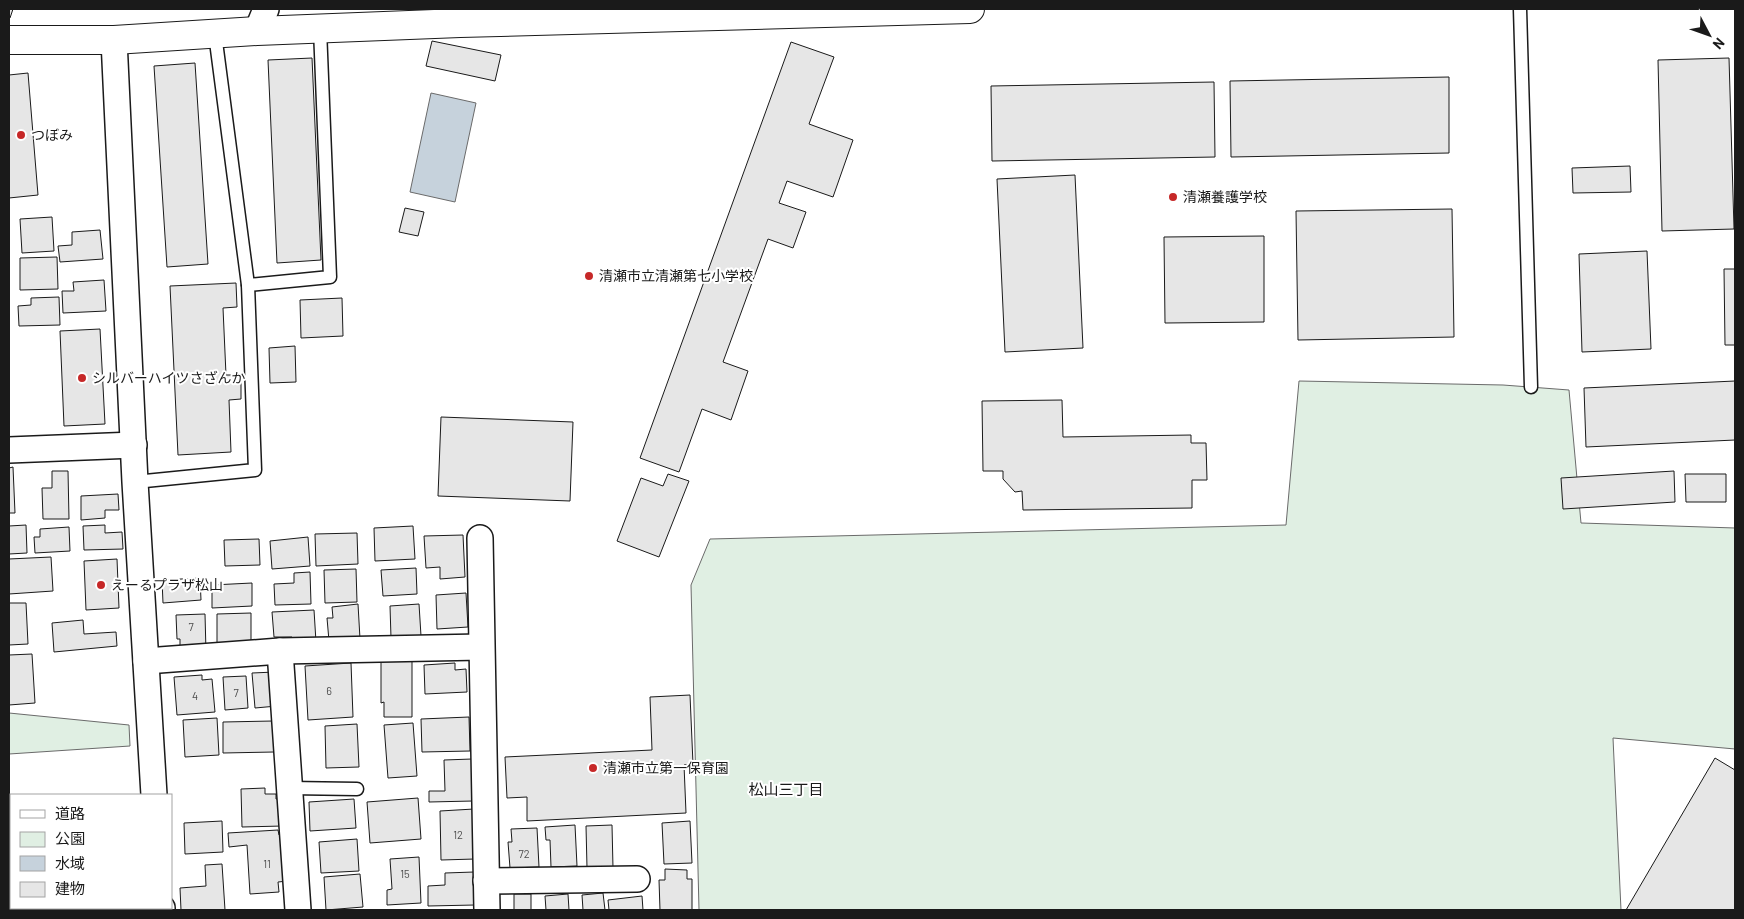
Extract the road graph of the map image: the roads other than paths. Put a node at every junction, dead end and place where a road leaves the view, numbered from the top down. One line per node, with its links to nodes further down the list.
1 (970, 9): 3 (street)
2 (1520, 9): 12 (lane)
3 (700, 13): 4 (street)
4 (606, 14): 5 (street)
5 (460, 16): 7 (street)
6 (262, 20): 7 (street); 8 (street)
7 (320, 28): 11 (lane)
8 (215, 34): 10 (street); 11 (lane)
9 (9, 40): 10 (street)
10 (114, 40): 13 (street)
11 (248, 285): 15 (lane)
12 (1531, 387)
13 (134, 445): 14 (street); 15 (street)
14 (9, 450)
15 (135, 482): 19 (street)
16 (480, 538): 17 (street)
17 (481, 647): 18 (street); 24 (street)
18 (280, 651): 19 (street); 20 (street)
19 (146, 661): 22 (street)
20 (289, 788): 21 (lane); 25 (street)
21 (358, 789)
22 (154, 794)
23 (637, 879): 24 (street)
24 (486, 881): 26 (street)
25 (298, 910)
26 (487, 910)

